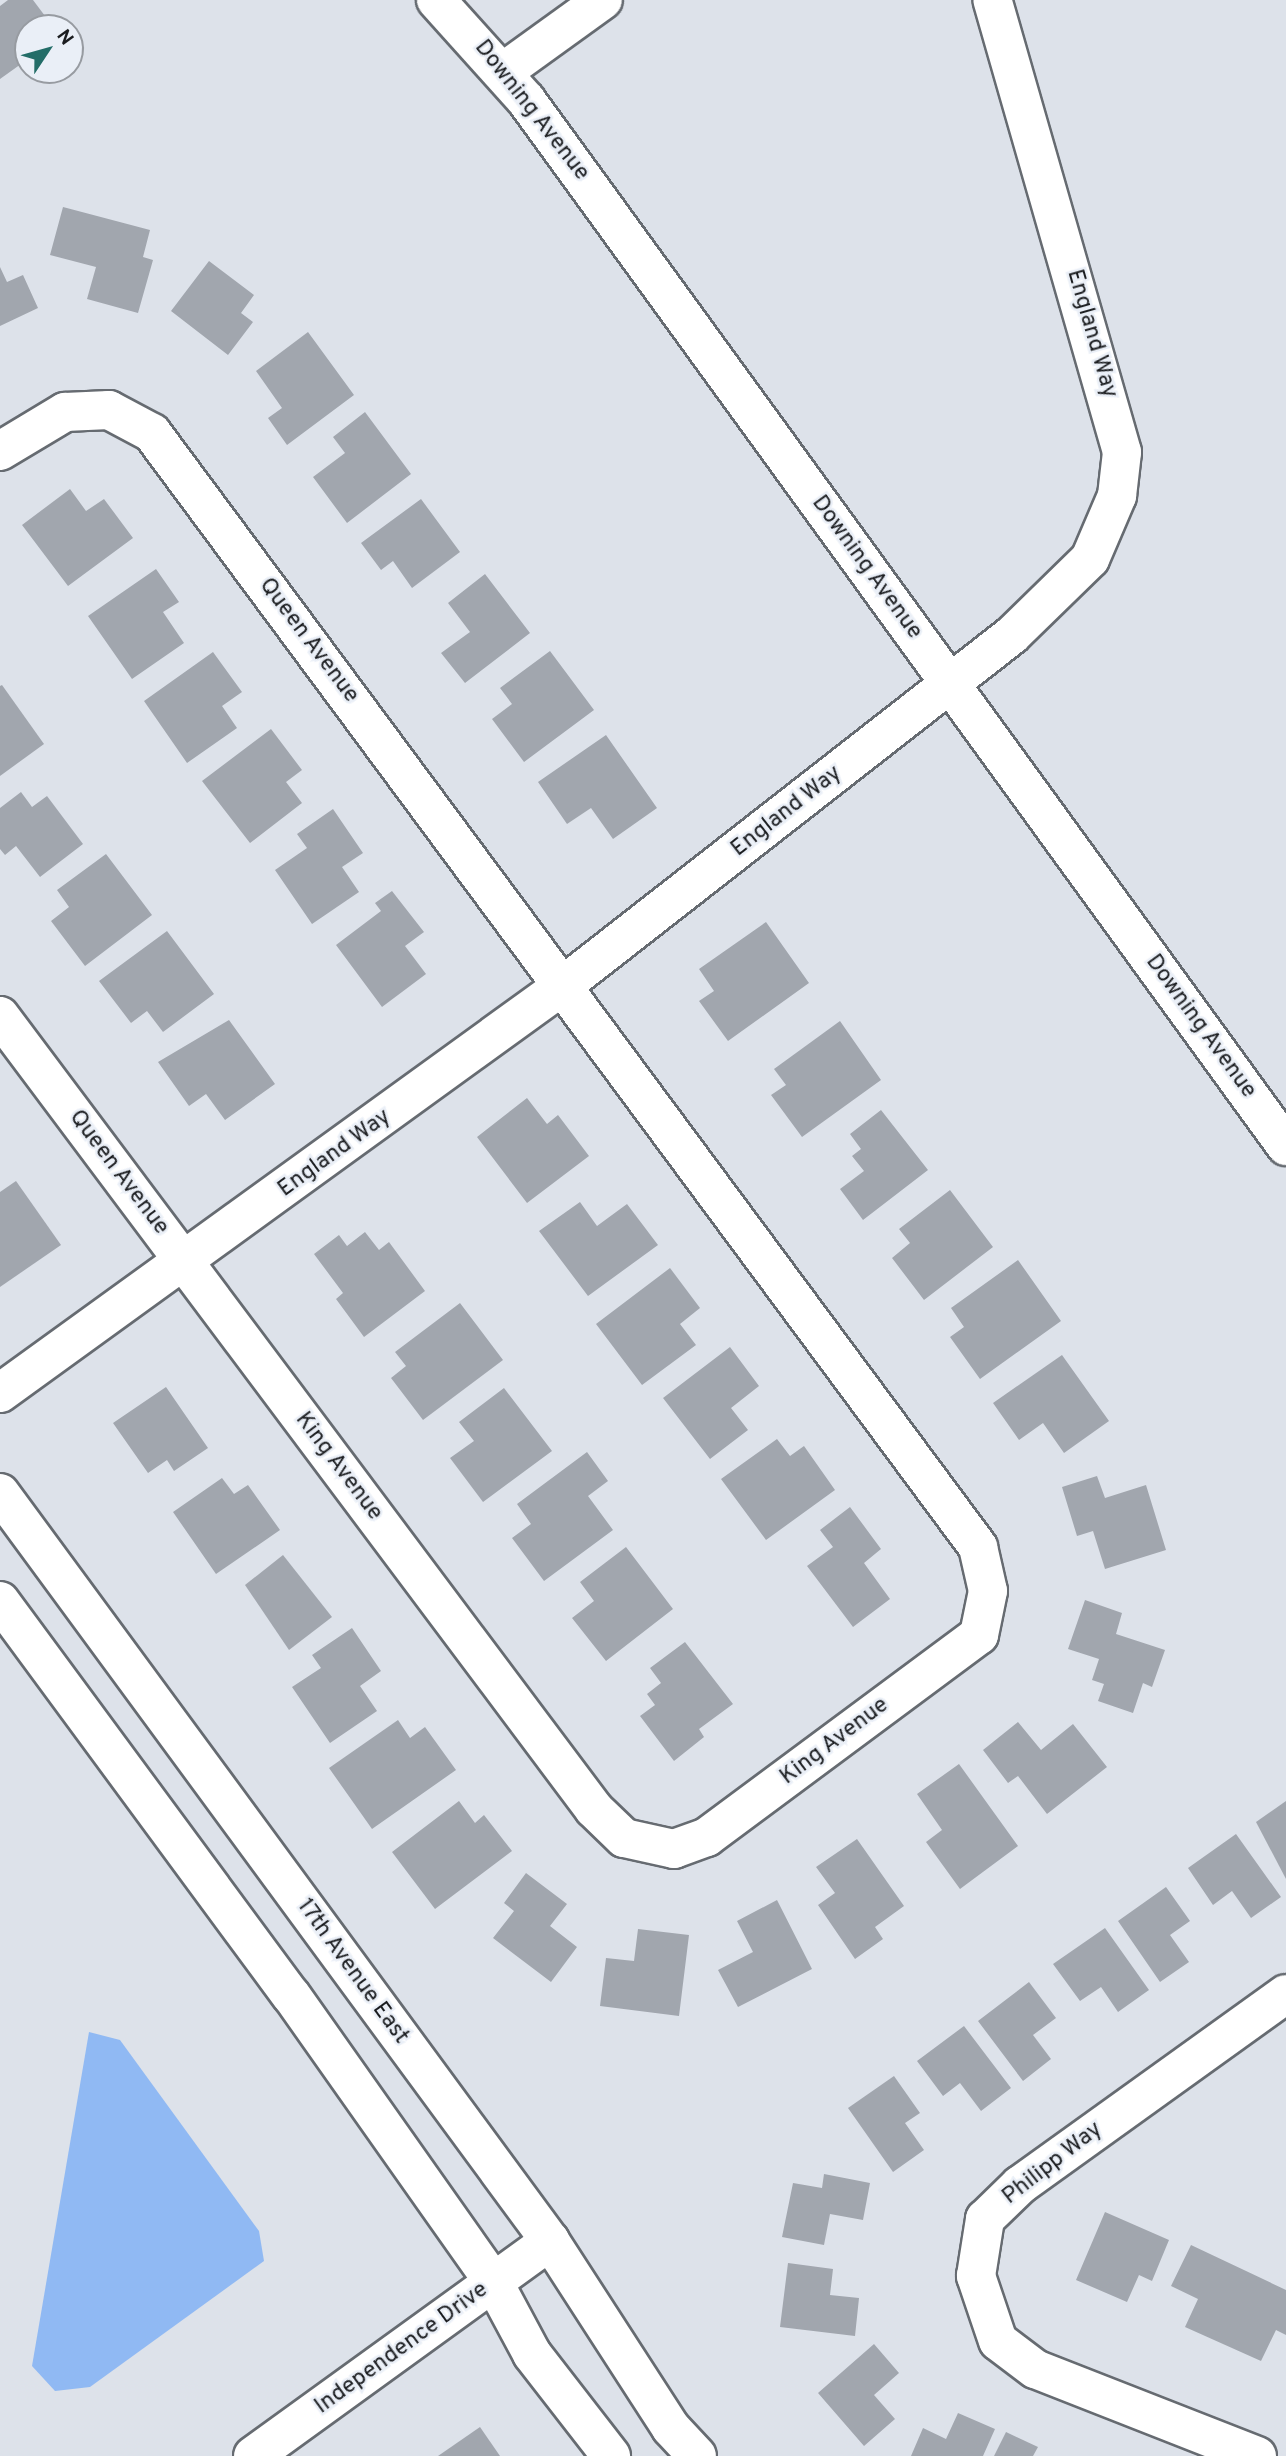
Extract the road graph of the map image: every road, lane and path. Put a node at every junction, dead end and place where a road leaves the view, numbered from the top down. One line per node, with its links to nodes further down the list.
1 (436, 0): 4 (street, Downing Avenue)
2 (603, 0): 4 (street)
3 (992, 0): 6 (street, England Way)
4 (503, 72): 6 (street, Downing Avenue)
5 (0, 451): 7 (street, Queen Avenue)
6 (950, 684): 7 (street, England Way); 9 (street, Downing Avenue)
7 (565, 984): 11 (street, England Way); 11 (street, King Avenue)
8 (0, 1016): 11 (street, Queen Avenue)
9 (1274, 1104): 10 (street, Downing Avenue)
10 (1286, 1146)
11 (186, 1264): 12 (street, England Way)
12 (0, 1393)
13 (0, 1493): 16 (street, 17th Avenue East)
14 (0, 1601): 17 (street)
15 (1286, 1994): 21 (street, Philipp Way)
16 (550, 2241): 17 (street, Independence Drive); 20 (street, 17th Avenue East)
17 (494, 2283): 18 (street, Independence Drive); 19 (street)
18 (253, 2456)
19 (611, 2456)
20 (697, 2456)
21 (1257, 2456)

